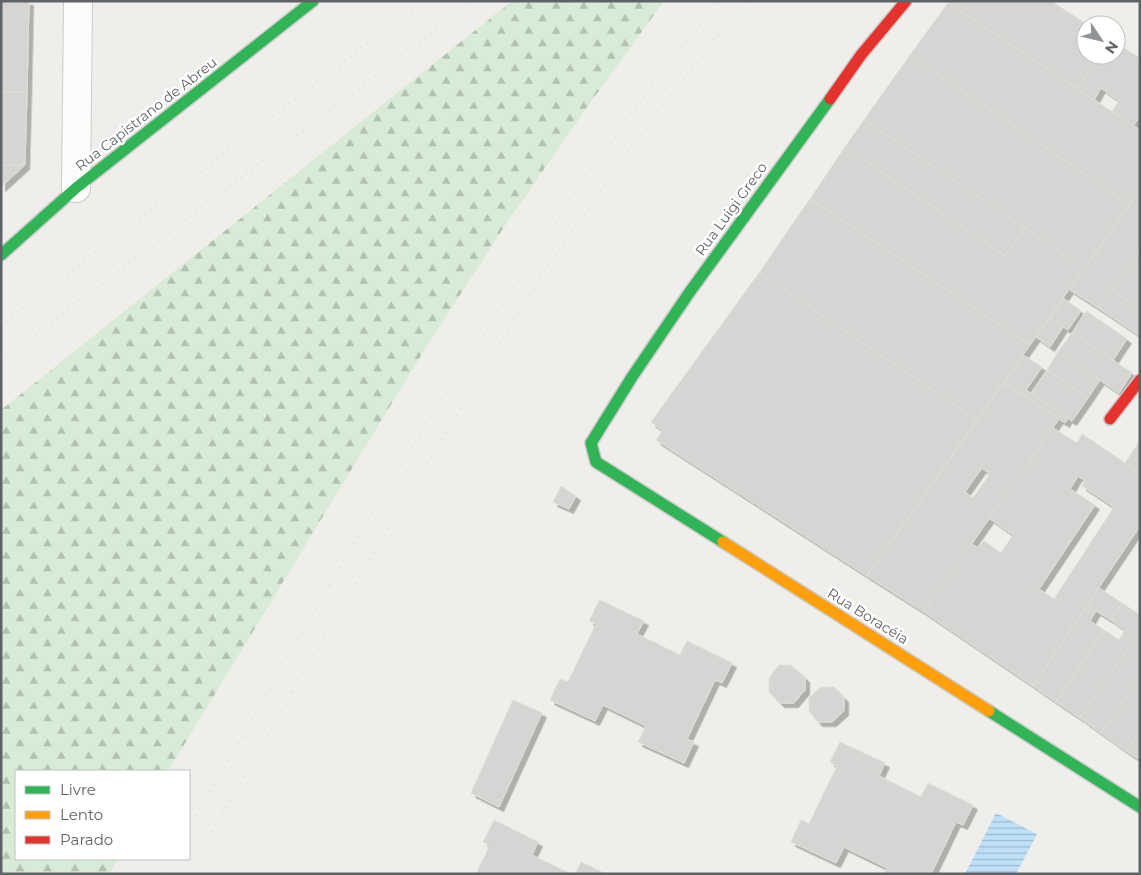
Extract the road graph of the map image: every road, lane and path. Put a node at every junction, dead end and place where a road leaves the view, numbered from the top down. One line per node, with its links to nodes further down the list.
1 (78, 1): 4 (street)
2 (313, 1): 4 (street, Rua Capistrano de Abreu)
3 (906, 1): 8 (street, Rua Luigi Greco)
4 (76, 188): 5 (street, Rua Capistrano de Abreu)
5 (1, 255)
6 (1140, 380): 7 (street)
7 (1110, 419)
8 (591, 443): 9 (street, Rua Boracéia)
9 (1140, 807)

